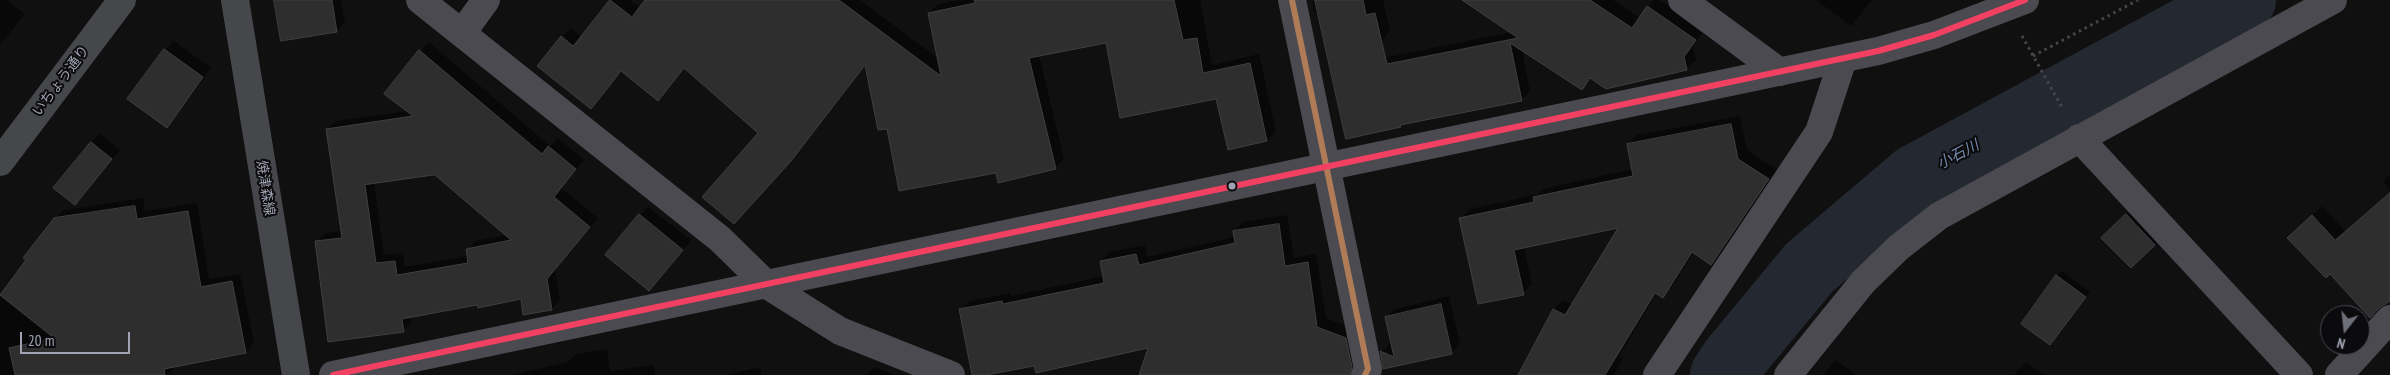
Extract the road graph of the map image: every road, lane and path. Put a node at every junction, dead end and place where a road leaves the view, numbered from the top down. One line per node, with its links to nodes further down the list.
1 (122, 0): 17 (main road, いちょう通り)
2 (235, 0): 22 (main road, 焼津森線)
3 (420, 0): 10 (street)
4 (486, 0): 10 (street)
5 (1292, 0): 18 (street)
6 (1682, 0): 14 (street)
7 (2025, 0): 12 (street)
8 (2138, 0): 11 (path)
9 (2333, 0): 16 (street)
10 (462, 33): 19 (street)
11 (2033, 56)
12 (1843, 58): 14 (street); 25 (street)
13 (2037, 63): 15 (path)
14 (1780, 72): 18 (street)
15 (2064, 111)
16 (2079, 138): 26 (street); 27 (street)
17 (0, 162)
18 (1326, 167): 19 (street); 24 (street)
19 (767, 284): 21 (street); 23 (street)
20 (2390, 320): 28 (street)
21 (339, 374)
22 (296, 375)
23 (951, 375)
24 (1365, 375)
25 (1657, 375)
26 (1788, 375)
27 (2299, 375)
28 (2339, 375)

